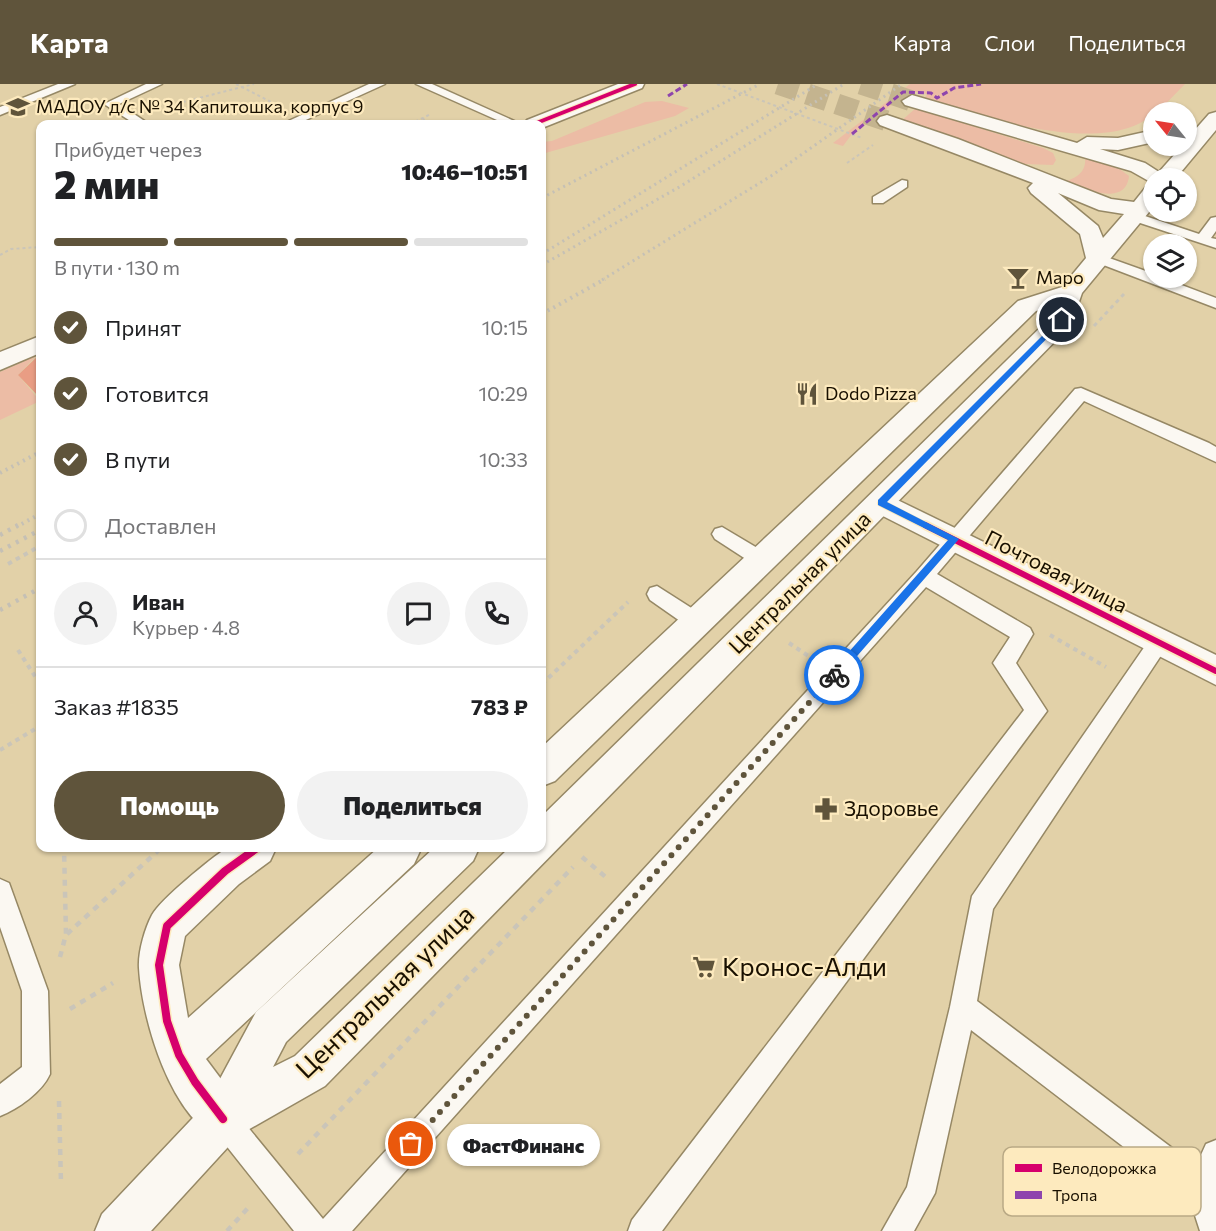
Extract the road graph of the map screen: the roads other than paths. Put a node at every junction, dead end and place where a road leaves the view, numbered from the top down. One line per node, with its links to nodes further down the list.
1 (69, 84): 8 (lane)
2 (156, 84): 10 (lane)
3 (379, 84): 11 (lane)
4 (422, 84): 12 (lane)
5 (585, 84): 13 (main road)
6 (635, 84): 14 (main road)
7 (912, 101): 18 (main road)
8 (0, 111)
9 (1216, 117): 16 (main road); 19 (main road)
10 (136, 120)
11 (298, 120)
12 (506, 120)
13 (538, 120)
14 (542, 120)
15 (887, 122): 21 (main road)
16 (1197, 123)
17 (1143, 138): 18 (main road)
18 (1044, 139): 20 (main road); 21 (main road)
19 (1173, 168)
20 (1143, 170)
21 (1022, 173): 24 (main road); 27 (main road)
22 (902, 184): 23 (lane)
23 (878, 200)
24 (1142, 206): 26 (lane); 27 (main road, Центральная улица)
25 (1216, 221): 26 (lane)
26 (1210, 238)
27 (1098, 258): 28 (main road, Центральная улица); 29 (lane)
28 (1070, 292): 33 (main road, Центральная улица); 36 (main road, Центральная улица)
29 (1216, 303)
30 (36, 346): 31 (main road)
31 (0, 362)
32 (1216, 456): 35 (lane)
33 (881, 503): 35 (main road, Почтовая улица); 43 (main road, Центральная улица)
34 (722, 534): 36 (lane)
35 (954, 539): 37 (lane); 40 (main road, Почтовая улица)
36 (762, 561): 39 (main road, Центральная улица)
37 (924, 576): 58 (lane); 59 (lane)
38 (657, 594): 39 (lane)
39 (697, 622): 42 (main road, Центральная улица)
40 (1159, 642): 41 (main road, Почтовая улица); 49 (lane)
41 (1216, 671)
42 (546, 766)
43 (546, 837)
44 (251, 852): 50 (main road)
45 (441, 852): 47 (main road, Центральная улица)
46 (531, 852): 52 (main road, Центральная улица)
47 (408, 859): 50 (main road); 52 (main road, Центральная улица)
48 (0, 891): 51 (lane)
49 (963, 1007): 53 (lane); 60 (lane)
50 (179, 1055): 52 (main road)
51 (0, 1102)
52 (223, 1119): 56 (main road, Центральная улица); 57 (lane)
53 (1147, 1147)
54 (1216, 1154): 55 (lane)
55 (1201, 1188): 61 (lane)
56 (119, 1231)
57 (313, 1231)
58 (332, 1231)
59 (643, 1231)
60 (897, 1231)
61 (1215, 1231)

